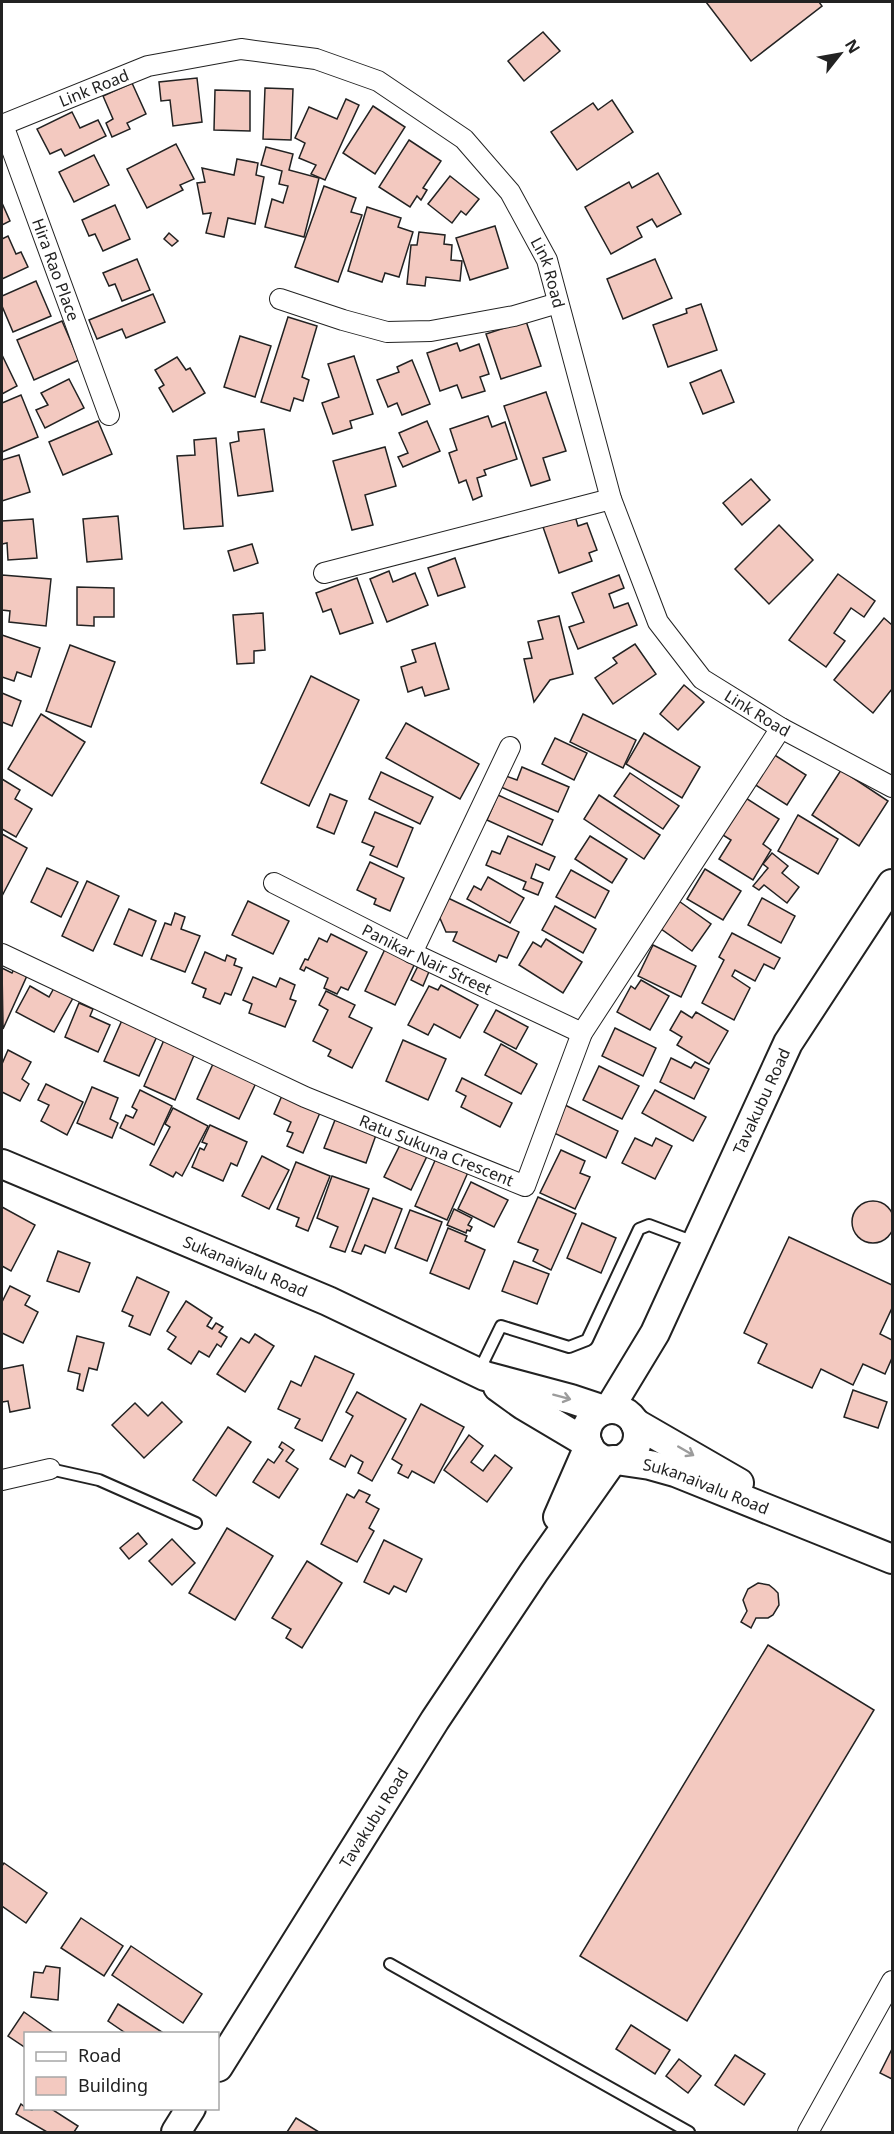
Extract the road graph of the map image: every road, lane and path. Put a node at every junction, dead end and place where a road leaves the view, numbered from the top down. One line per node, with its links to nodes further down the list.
1 (2, 125): 3 (street, Link Road); 4 (street, Hira Rao Place)
2 (280, 299): 3 (street)
3 (558, 303): 5 (street, Link Road)
4 (109, 415)
5 (611, 499): 6 (street); 7 (street, Link Road)
6 (324, 573)
7 (781, 729): 9 (street, Link Road); 14 (street, Ratu Sukuna Crescent)
8 (510, 747): 12 (street)
9 (892, 787)
10 (274, 883): 12 (street, Panikar Nair Street)
11 (892, 884): 16 (main road, Tavakubu Road)
12 (412, 953): 14 (street, Panikar Nair Street)
13 (2, 954): 14 (street, Ratu Sukuna Crescent)
14 (582, 1033)
15 (2, 1164): 17 (main road, Sukanaivalu Road)
16 (698, 1243): 17 (lane); 18 (main road, Tavakubu Road)
17 (481, 1375): 18 (main road, Sukanaivalu Road, one-way to 18); 19 (main road, Sukanaivalu Road)
18 (620, 1416): 19 (main road); 20 (main road); 23 (main road, Sukanaivalu Road, one-way to 23)
19 (588, 1445): 20 (main road); 26 (main road, Tavakubu Road)
20 (615, 1460): 23 (main road, Sukanaivalu Road); 26 (main road, Tavakubu Road)
21 (50, 1469): 22 (street); 24 (lane)
22 (2, 1480)
23 (794, 1518): 25 (main road, Sukanaivalu Road)
24 (196, 1522)
25 (892, 1559)
26 (534, 1572): 29 (main road, Tavakubu Road)
27 (390, 1964): 32 (lane)
28 (892, 1981): 33 (street)
29 (219, 2065)
30 (190, 2110): 31 (main road)
31 (176, 2133)
32 (689, 2133)
33 (808, 2133)

